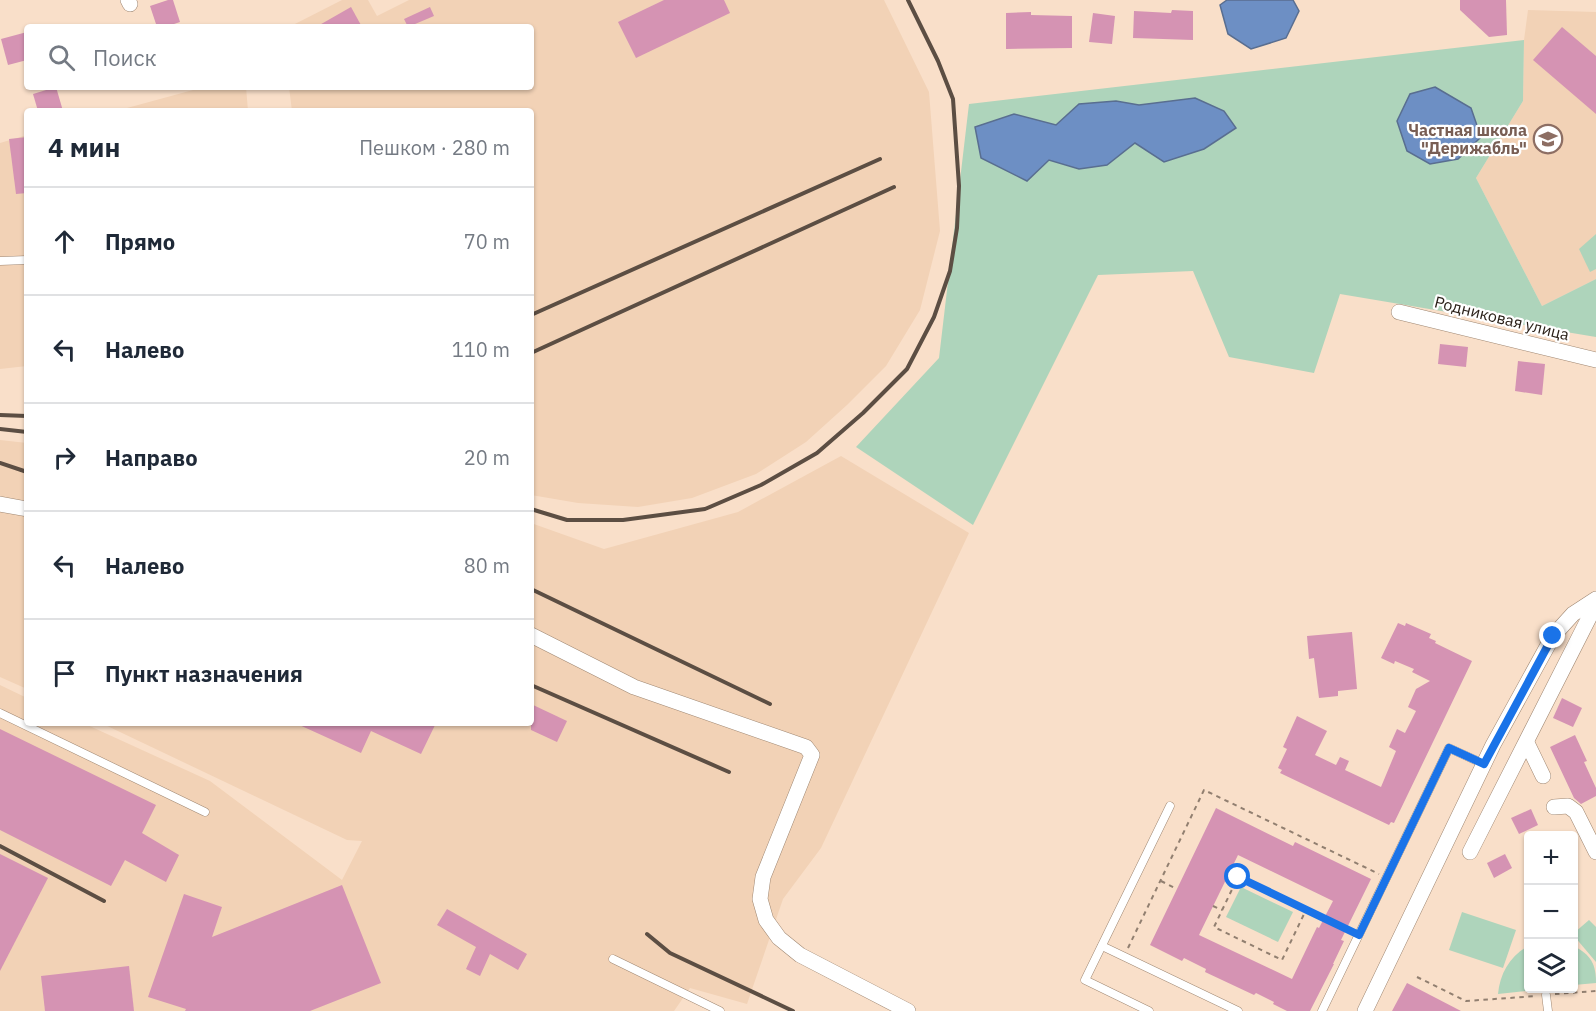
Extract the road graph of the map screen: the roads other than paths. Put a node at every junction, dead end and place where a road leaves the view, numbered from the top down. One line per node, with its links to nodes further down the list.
1 (24, 260): 2 (lane)
2 (0, 261)
3 (1399, 312): 4 (street, Родниковая улица)
4 (1596, 360)
5 (0, 504): 6 (street)
6 (24, 508)
7 (1596, 599): 14 (street)
8 (1596, 604): 13 (street)
9 (534, 637): 25 (street)
10 (0, 713): 11 (lane)
11 (24, 725)
12 (27, 726): 18 (lane)
13 (1527, 742): 15 (street); 19 (street)
14 (1484, 764): 28 (lane); 29 (street)
15 (1543, 776)
16 (1170, 806): 21 (lane)
17 (1554, 807): 20 (street)
18 (205, 812)
19 (1470, 852)
20 (1596, 852)
21 (1102, 946): 26 (lane); 27 (lane)
22 (613, 959): 24 (lane)
23 (1546, 995): 30 (lane)
24 (720, 1011)
25 (908, 1011)
26 (1149, 1011)
27 (1238, 1011)
28 (1322, 1011)
29 (1365, 1011)
30 (1548, 1011)

